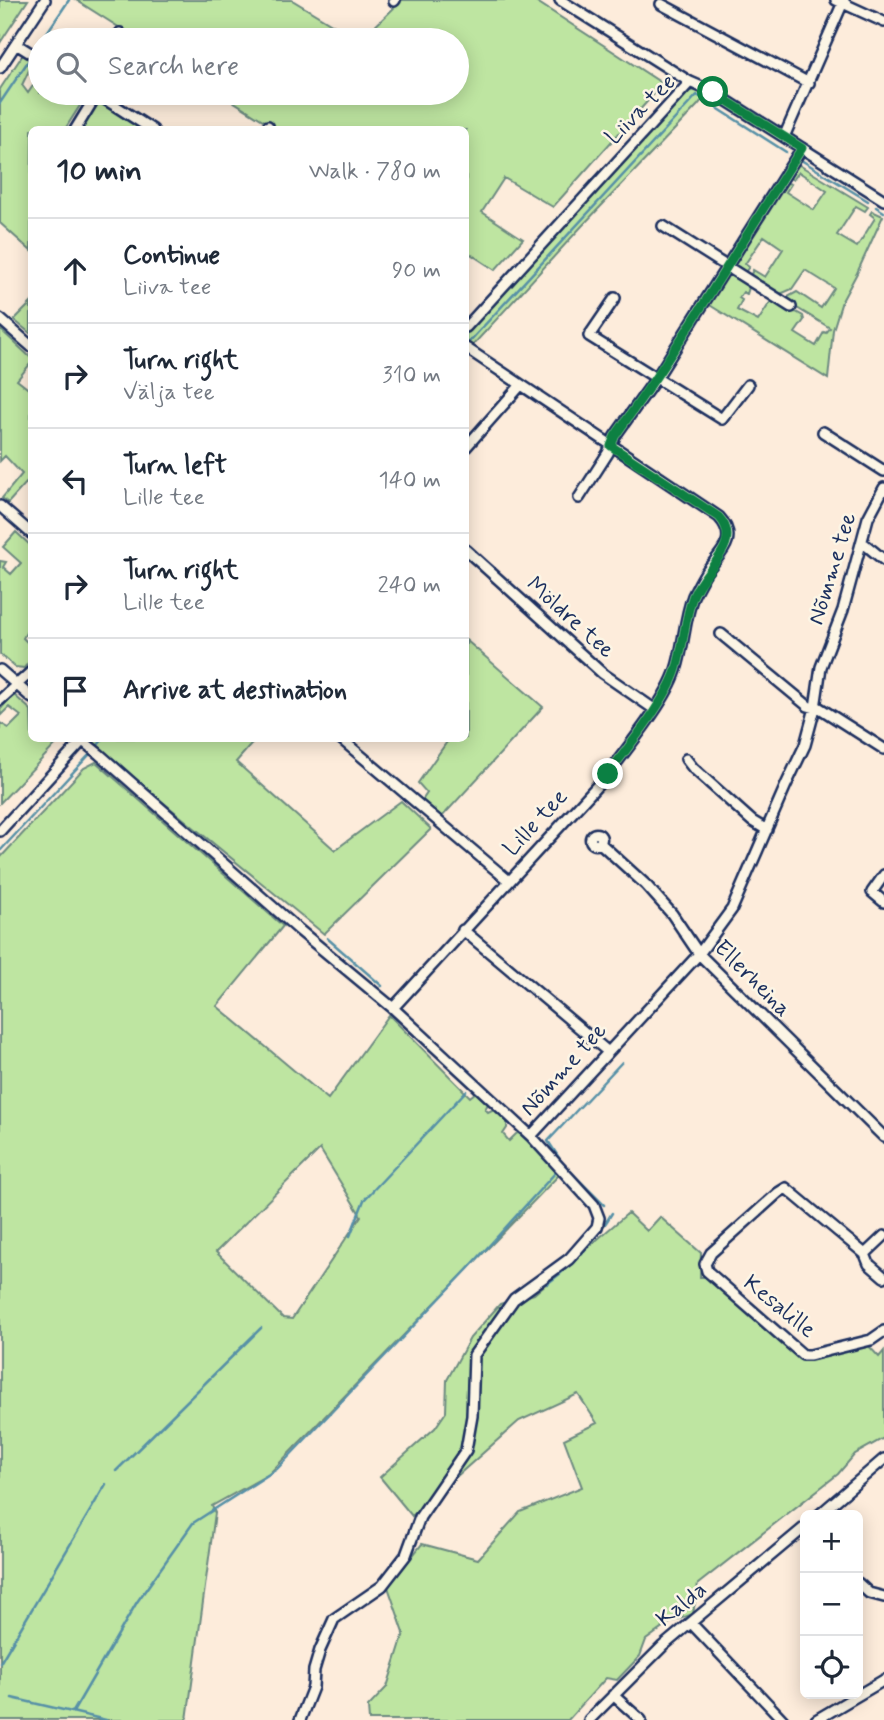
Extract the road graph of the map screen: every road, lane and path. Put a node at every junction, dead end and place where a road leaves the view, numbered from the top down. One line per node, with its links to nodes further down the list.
1 (45, 0): 6 (street)
2 (560, 0): 9 (street)
3 (841, 1): 5 (street); 10 (street)
4 (661, 4): 10 (street)
5 (884, 22)
6 (16, 44): 7 (street); 8 (street)
7 (28, 52)
8 (0, 68)
9 (690, 82): 15 (street, Liiva tee); 23 (street, Liiva tee)
10 (809, 83): 15 (street)
11 (90, 105): 13 (street)
12 (113, 105): 14 (street)
13 (77, 126)
14 (147, 126)
15 (784, 137): 16 (street, Liiva tee)
16 (802, 148): 17 (street, Liiva tee); 19 (street)
17 (884, 200)
18 (663, 226): 19 (street)
19 (729, 267): 21 (street); 26 (street)
20 (615, 298): 26 (street)
21 (791, 307)
22 (0, 319): 24 (street)
23 (469, 322)
24 (28, 343)
25 (469, 350): 28 (street, Lille tee)
26 (657, 377): 27 (street); 31 (street)
27 (748, 385)
28 (520, 386): 30 (street); 31 (street, Lille tee)
29 (823, 432): 32 (street)
30 (469, 444)
31 (611, 446): 34 (street); 47 (street, Lille tee)
32 (884, 471)
33 (884, 488): 37 (street, Nõmme tee)
34 (579, 498)
35 (0, 506): 36 (street)
36 (28, 530)
37 (862, 542): 39 (street); 46 (street, Nõmme tee)
38 (469, 554): 47 (street, Möldre tee)
39 (884, 560)
40 (721, 635): 46 (street)
41 (0, 670): 43 (street)
42 (28, 674): 43 (street)
43 (16, 684): 44 (street); 45 (street)
44 (28, 694)
45 (0, 700)
46 (815, 707): 51 (street); 53 (street, Nõmme tee)
47 (654, 709): 57 (street, Lille tee)
48 (80, 742): 54 (street)
49 (84, 742): 61 (street)
50 (345, 742): 57 (street)
51 (884, 749)
52 (686, 759): 53 (street)
53 (767, 830): 60 (street, Nõmme tee)
54 (0, 831)
55 (600, 843): 60 (street, Ellerheina)
56 (884, 875): 58 (street)
57 (509, 881): 59 (street, Lille tee)
58 (884, 902)
59 (463, 930): 61 (street, Lille tee); 62 (street)
60 (699, 954): 62 (street, Nõmme tee); 64 (street, Ellerheina)
61 (393, 1008): 63 (street)
62 (607, 1051): 63 (street, Nõmme tee)
63 (531, 1136): 77 (street, Nõmme tee)
64 (884, 1137)
65 (884, 1236): 66 (street)
66 (865, 1254): 67 (street); 68 (street, Kesalille)
67 (884, 1277)
68 (884, 1331)
69 (884, 1459): 70 (street)
70 (825, 1510)
71 (800, 1531): 74 (street, Kalda)
72 (863, 1588): 73 (street)
73 (884, 1597)
74 (692, 1623): 76 (street, Kalda); 80 (street)
75 (883, 1681): 81 (street)
76 (613, 1695): 78 (street, Kalda); 79 (street)
77 (300, 1720)
78 (589, 1720)
79 (641, 1720)
80 (783, 1720)
81 (816, 1720)

